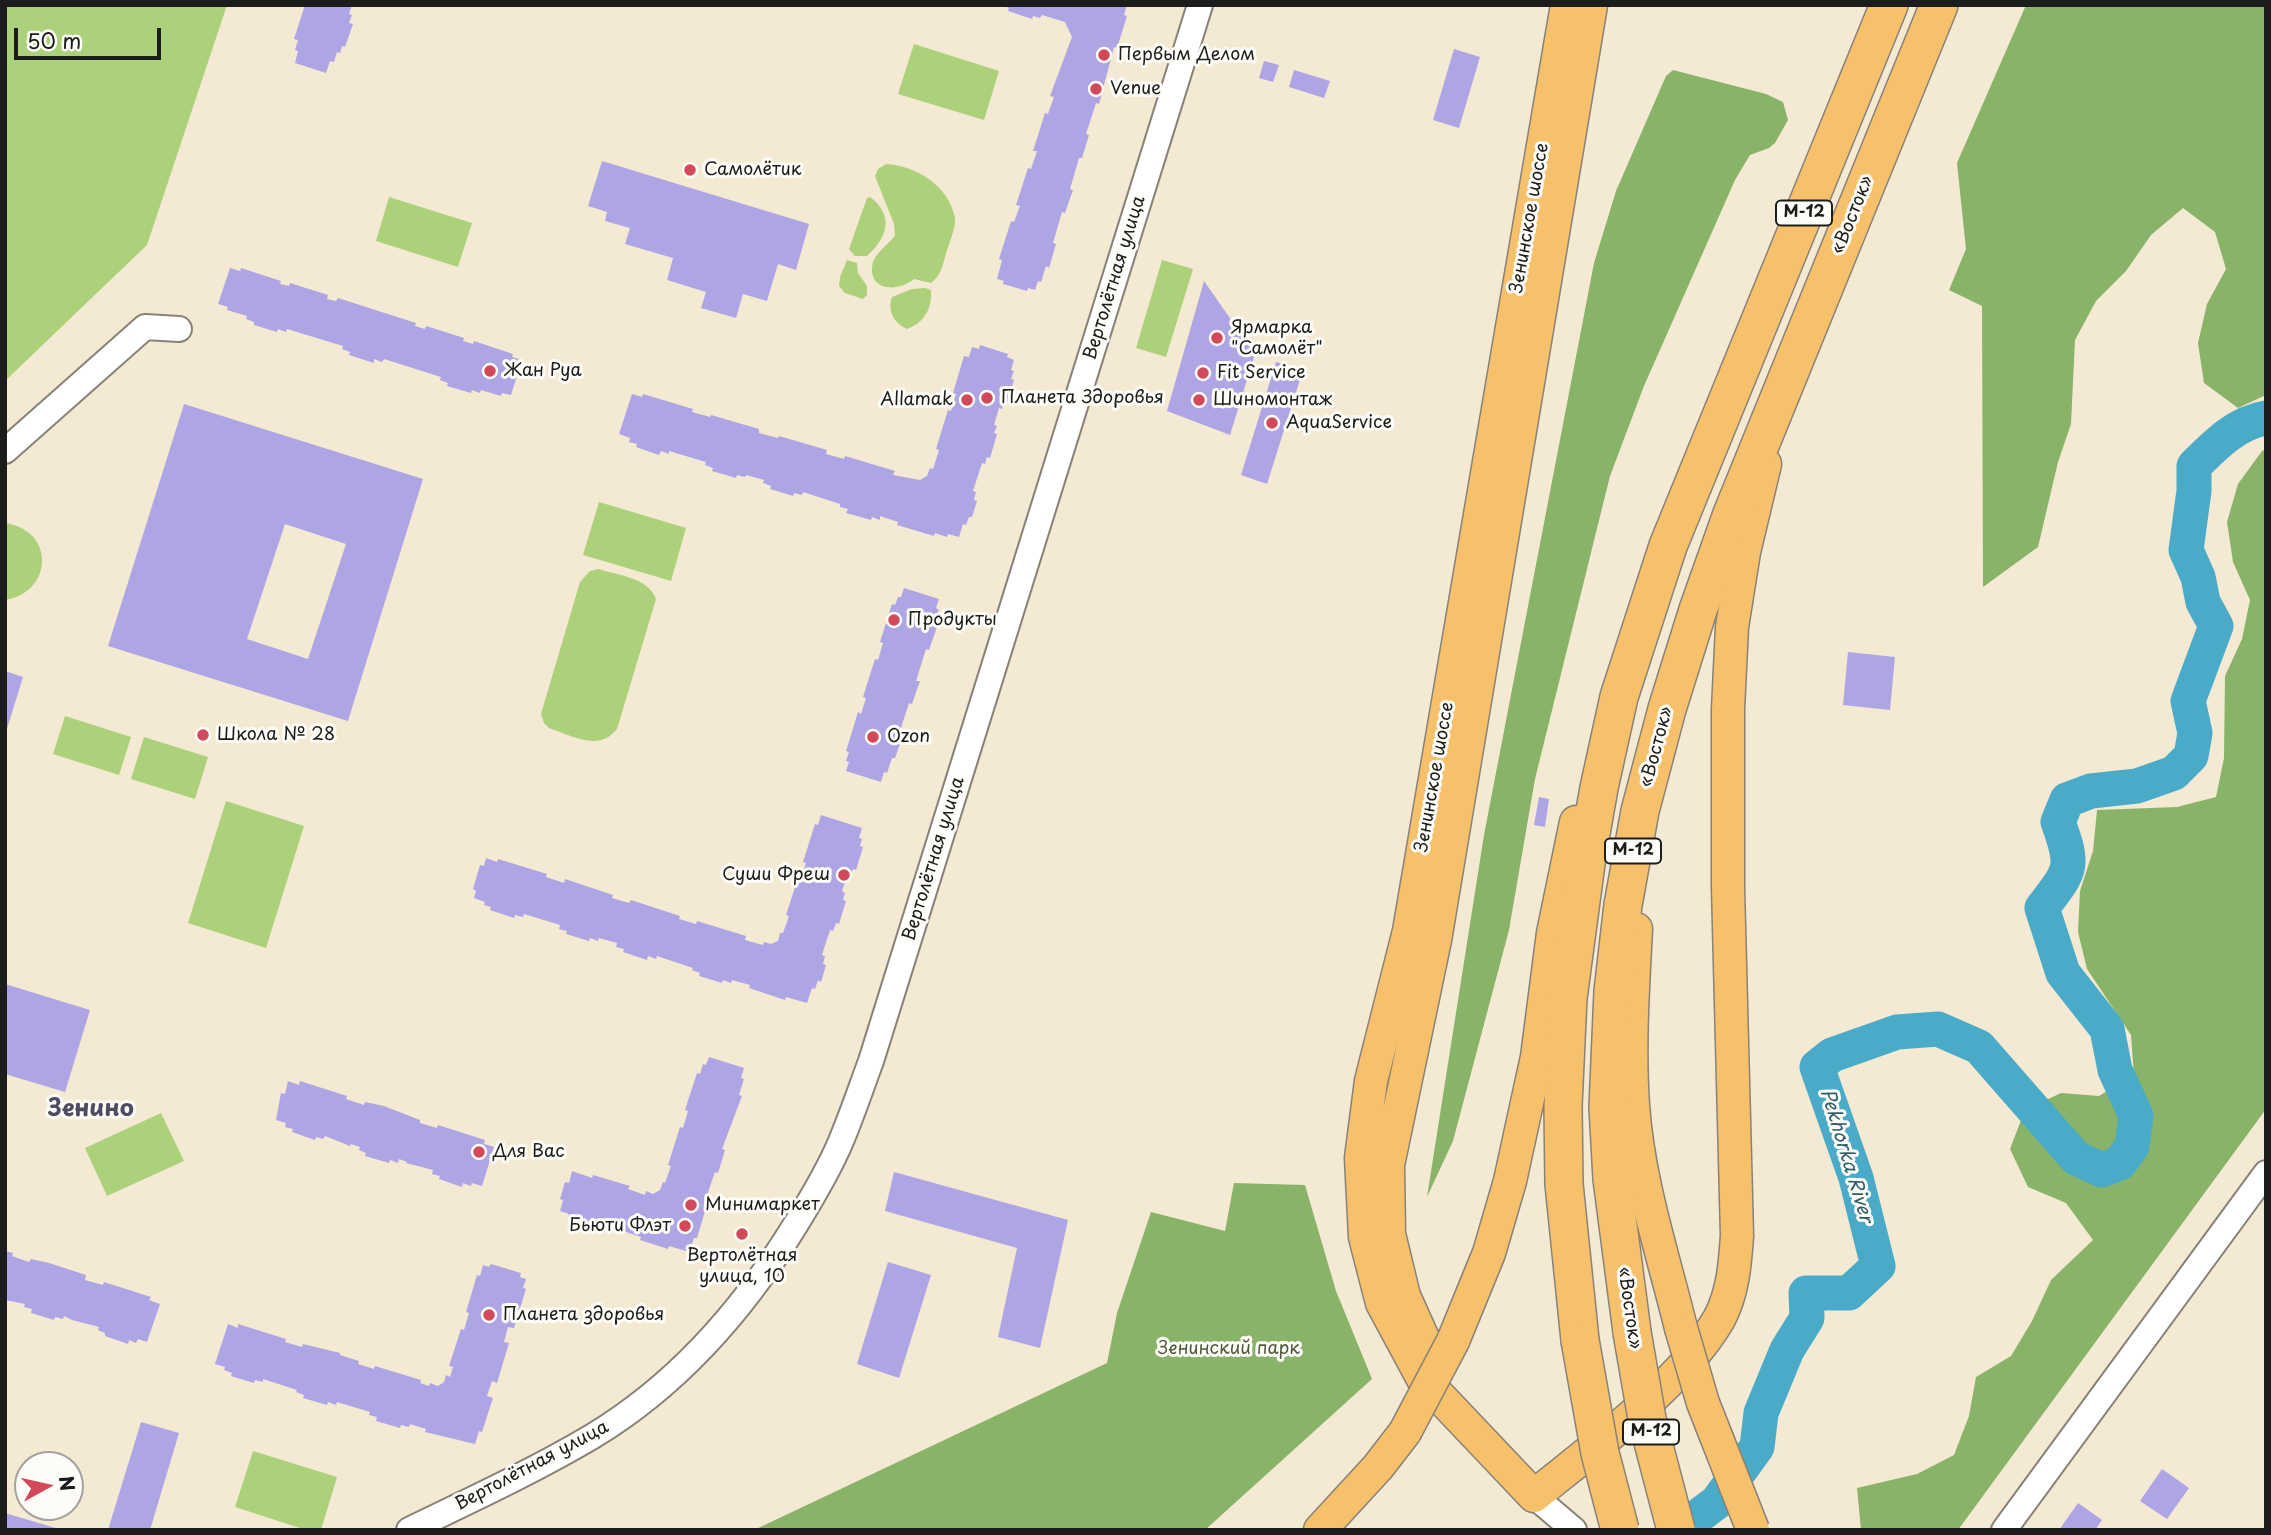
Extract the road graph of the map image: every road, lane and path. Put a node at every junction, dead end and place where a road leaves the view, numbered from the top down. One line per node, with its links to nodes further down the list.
1 (1200, 5): 14 (street, Вертолётная улица)
2 (1567, 5): 12 (main road, Зенинское шоссе)
3 (1591, 5): 12 (main road)
4 (1889, 5): 9 (highway, М-12)
5 (1939, 5): 7 (highway, «Восток» / М-12)
6 (179, 329): 8 (street)
7 (1782, 392): 10 (highway, «Восток» / М-12); 12 (main road)
8 (5, 451)
9 (1668, 546): 15 (main road, bridge); 16 (highway, М-12, bridge)
10 (1662, 725): 17 (highway, «Восток» / М-12, bridge); 18 (main road, bridge)
11 (2266, 1173): 19 (street)
12 (1534, 1496): 13 (street)
13 (1572, 1528)
14 (409, 1530)
15 (1320, 1530)
16 (1620, 1530)
17 (1676, 1530)
18 (1753, 1530)
19 (2004, 1530)

